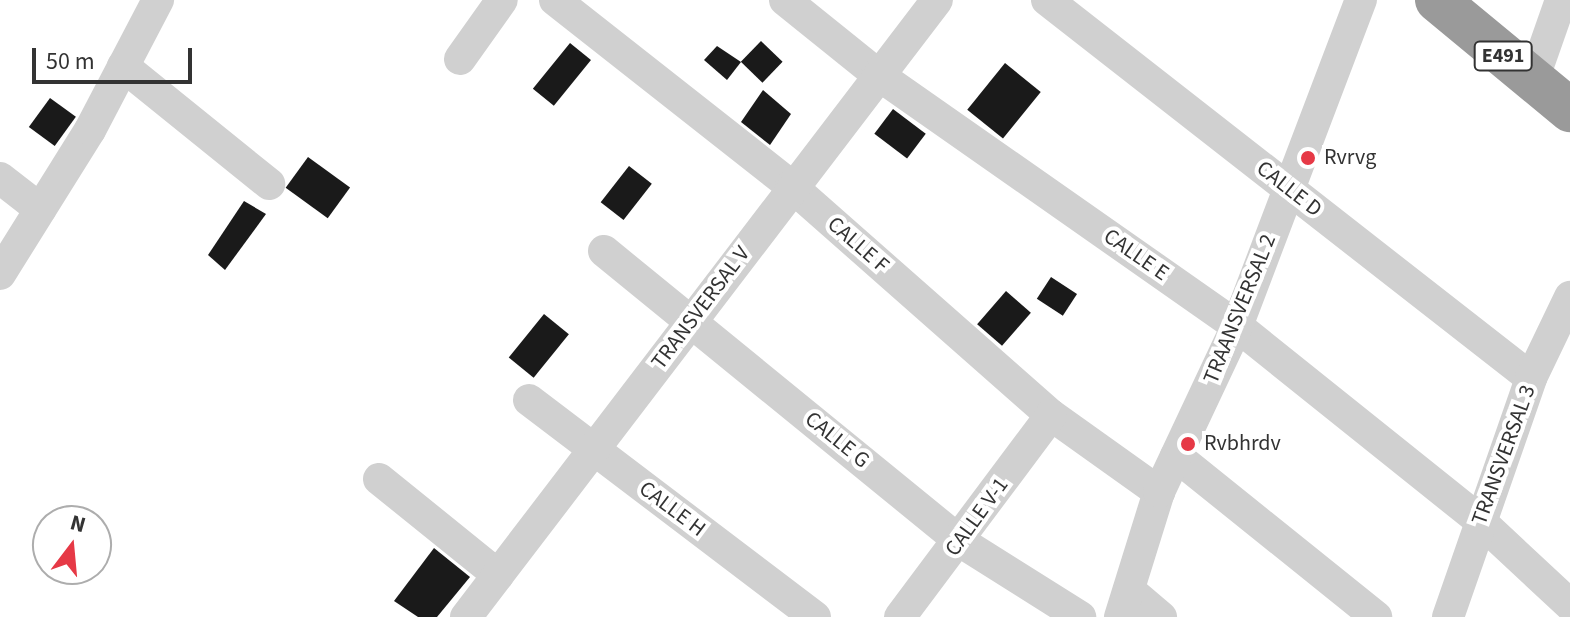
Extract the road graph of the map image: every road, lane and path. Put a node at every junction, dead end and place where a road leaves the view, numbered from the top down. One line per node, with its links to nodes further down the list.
1 (158, 0): 11 (street)
2 (502, 0): 10 (street)
3 (555, 0): 17 (street, CALLE F)
4 (785, 0): 12 (street, CALLE E)
5 (937, 0): 12 (street, TRANSVERSAL V)
6 (1047, 0): 18 (street, CALLE D)
7 (1361, 0): 18 (street, TRAANSVERSAL 2)
8 (1437, 0): 13 (highway, E491)
9 (1561, 0): 13 (street)
10 (460, 59)
11 (123, 66): 16 (street); 19 (street)
12 (877, 74): 17 (street, TRANSVERSAL V); 24 (street, CALLE E)
13 (1533, 80): 14 (highway, E491)
14 (1570, 110)
15 (0, 178): 19 (street)
16 (269, 184)
17 (791, 186): 23 (street, TRANSVERSAL V); 27 (street, CALLE F)
18 (1288, 187): 24 (street, TRAANSVERSAL 2); 25 (street, CALLE D)
19 (40, 209): 21 (street)
20 (604, 251): 23 (street, CALLE G)
21 (0, 274)
22 (1570, 297): 25 (street, TRANSVERSAL 3)
23 (695, 323): 28 (street, TRANSVERSAL V); 33 (street, CALLE G)
24 (1237, 326): 29 (street, TRAANSVERSAL 2); 32 (street, CALLE E)
25 (1531, 378): 32 (street, TRANSVERSAL 3)
26 (529, 400): 28 (street, CALLE H)
27 (1051, 415): 31 (street, CALLE F); 33 (street, CALLE V-1)
28 (597, 453): 34 (street, TRANSVERSAL V); 38 (street, CALLE H)
29 (1176, 456): 31 (street, TRAANSVERSAL 2); 42 (street)
30 (379, 479): 34 (street)
31 (1159, 492): 35 (street, TRAANSVERSAL 2)
32 (1480, 521): 36 (street, CALLE E); 43 (street, TRANSVERSAL 3)
33 (961, 542): 39 (street, CALLE V-1); 40 (street, CALLE G)
34 (498, 575): 37 (street, TRANSVERSAL V)
35 (1124, 604): 41 (street)
36 (1570, 605)
37 (466, 617)
38 (815, 617)
39 (900, 617)
40 (1080, 617)
41 (1161, 617)
42 (1376, 617)
43 (1448, 617)

